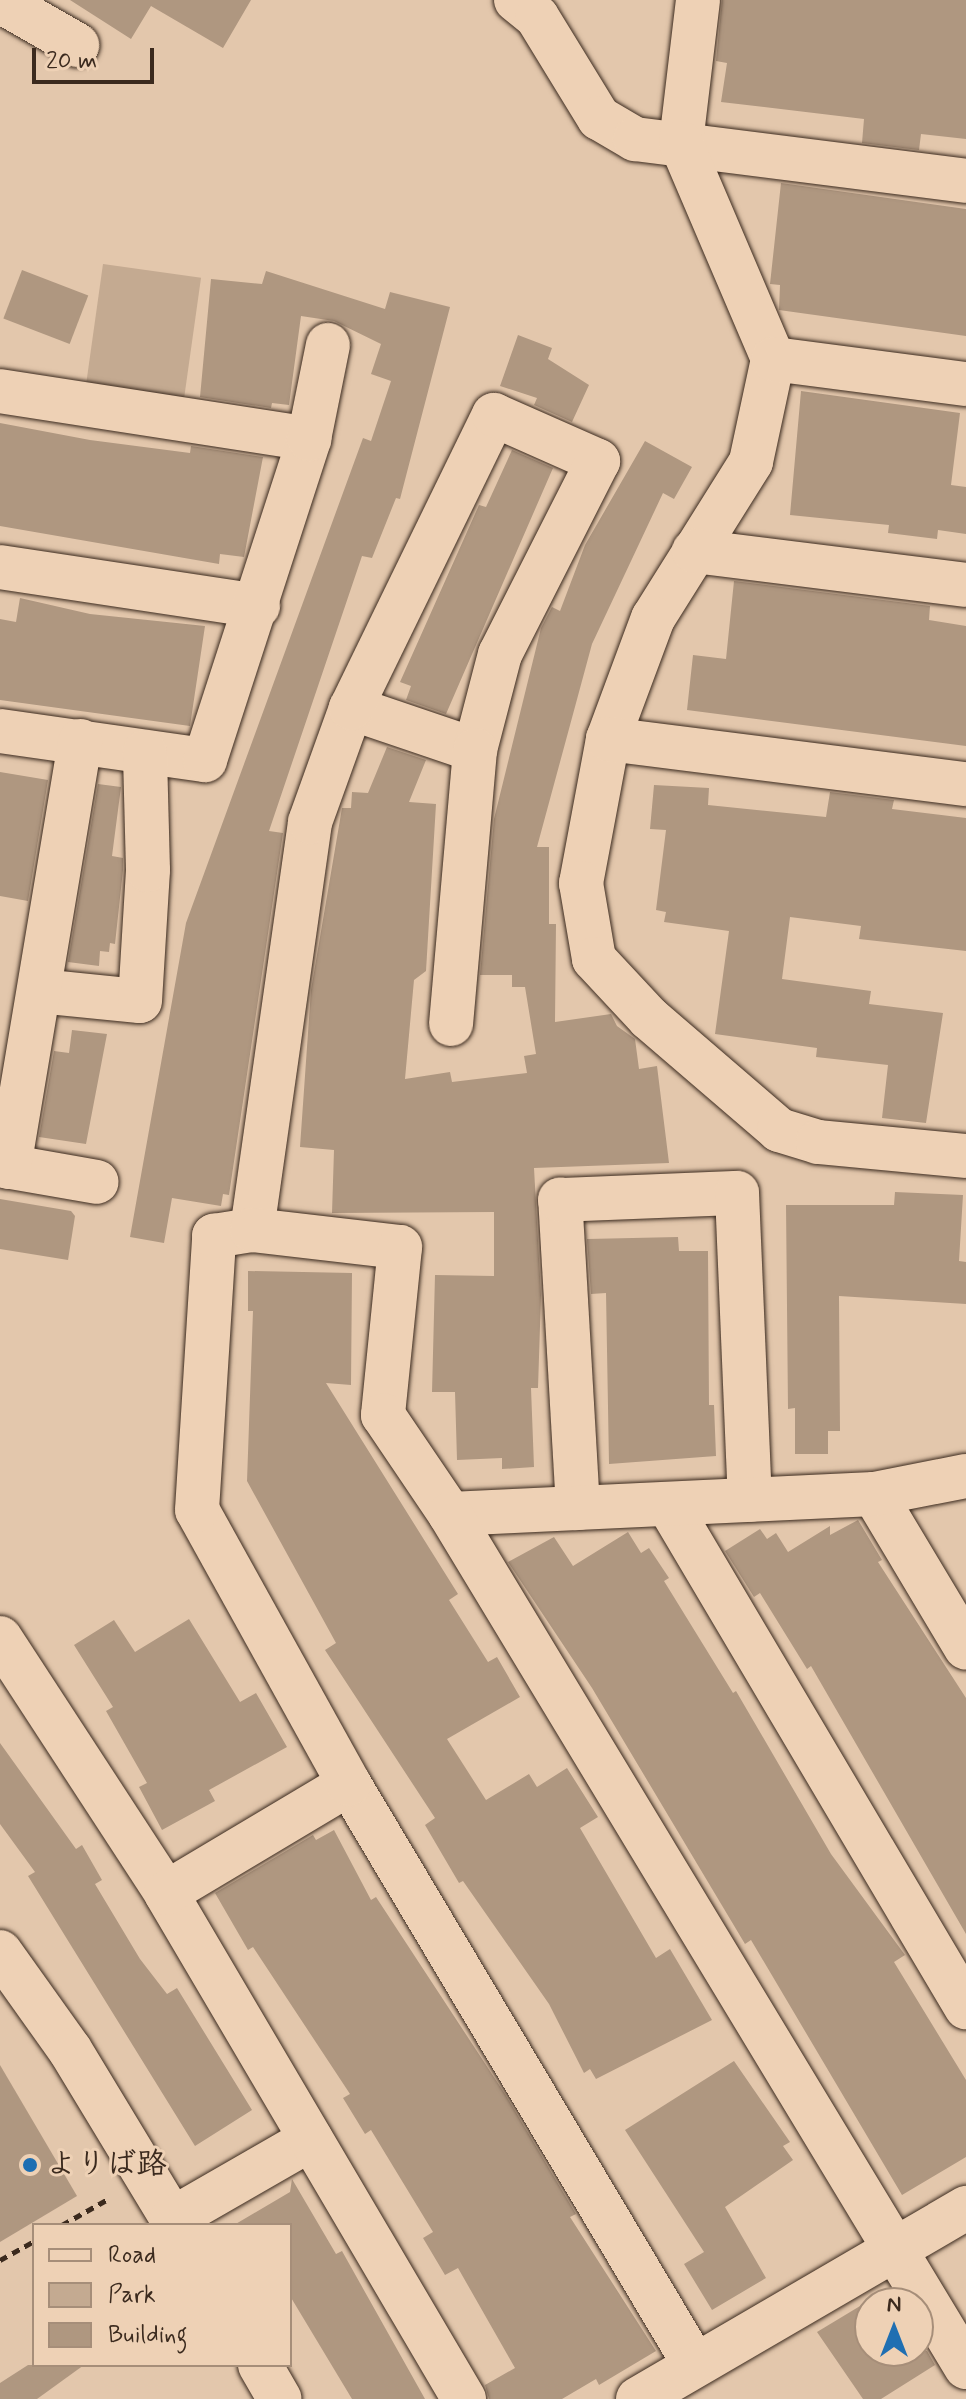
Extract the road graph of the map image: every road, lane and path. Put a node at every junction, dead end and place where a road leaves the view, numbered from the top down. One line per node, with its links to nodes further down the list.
1 (516, 0): 5 (street)
2 (698, 0): 5 (street)
3 (0, 1): 4 (street)
4 (77, 45)
5 (681, 143): 6 (street); 8 (street)
6 (966, 181)
7 (328, 345): 11 (street)
8 (773, 359): 9 (street); 12 (street)
9 (966, 384)
10 (0, 391): 11 (street)
11 (309, 439): 15 (street)
12 (694, 551): 14 (street); 18 (street)
13 (0, 567): 15 (street)
14 (966, 585)
15 (258, 606): 21 (street)
16 (351, 708): 20 (street); 20 (street); 28 (street)
17 (0, 731): 19 (street)
18 (608, 739): 22 (street); 25 (street)
19 (80, 741): 21 (street); 23 (street)
20 (475, 750): 24 (street)
21 (145, 752): 23 (street)
22 (966, 784)
23 (39, 991): 26 (street)
24 (451, 1024)
25 (966, 1156)
26 (4, 1166): 27 (street)
27 (97, 1182)
28 (252, 1230): 34 (street); 37 (street)
29 (966, 1476): 30 (street)
30 (874, 1494): 31 (street); 36 (street)
31 (750, 1500): 32 (street); 33 (street)
32 (668, 1504): 33 (street); 40 (street)
33 (578, 1508): 34 (street)
34 (450, 1514): 47 (street)
35 (0, 1638): 38 (street)
36 (966, 1648)
37 (349, 1784): 38 (street); 49 (street)
38 (166, 1893): 41 (street)
39 (0, 1952): 42 (street)
40 (966, 2007)
41 (311, 2139): 44 (street); 53 (street)
42 (145, 2178): 44 (street); 45 (path)
43 (966, 2208): 47 (street)
44 (174, 2222)
45 (66, 2223)
46 (32, 2242): 48 (path)
47 (894, 2248): 49 (street); 51 (street)
48 (0, 2260)
49 (695, 2365): 54 (street)
50 (261, 2367): 52 (street)
51 (966, 2367)
52 (280, 2399)
53 (464, 2399)
54 (638, 2399)

